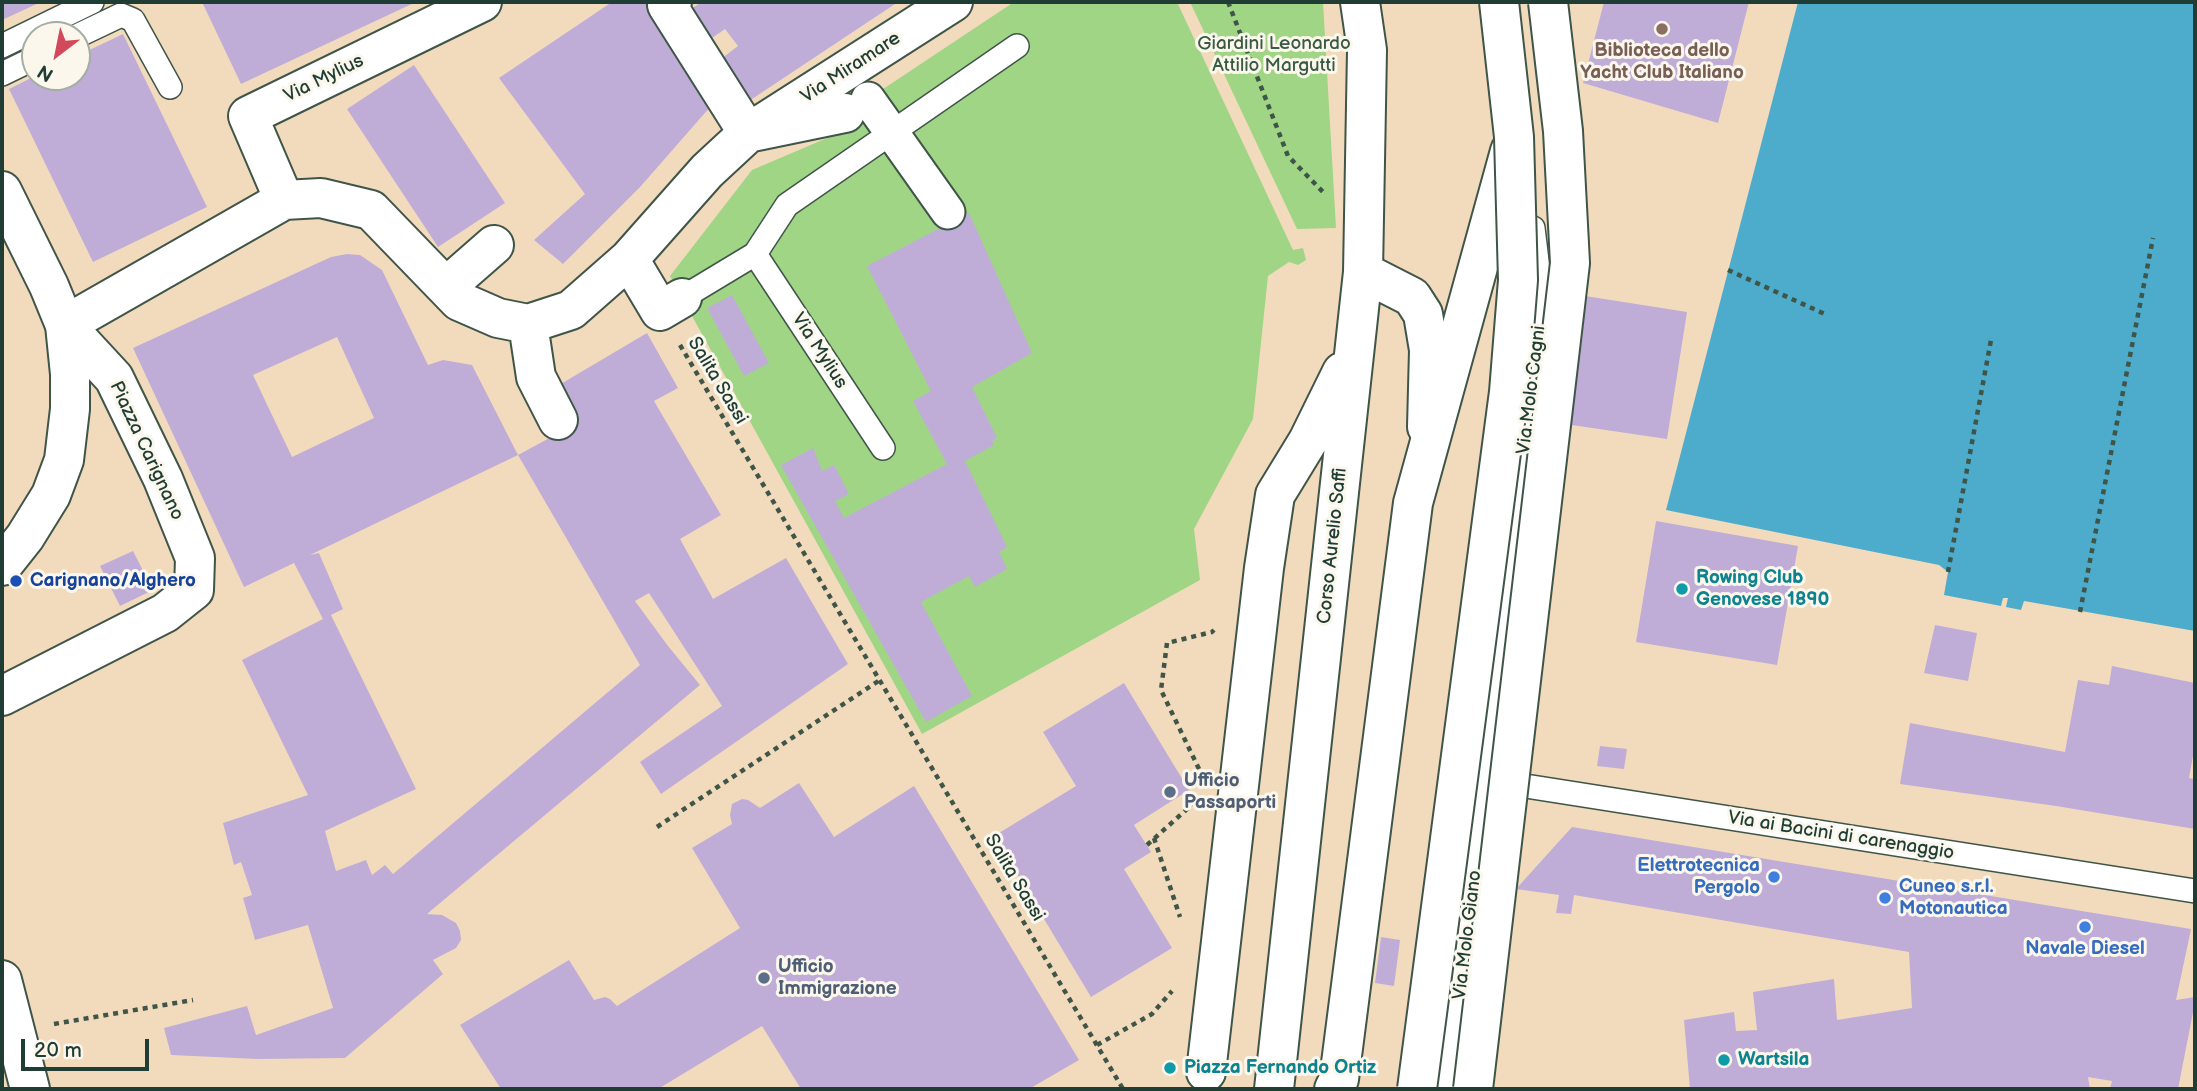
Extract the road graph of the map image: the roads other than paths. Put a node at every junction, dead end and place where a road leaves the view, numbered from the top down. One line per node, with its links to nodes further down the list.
1 (92, 2): 10 (lane)
2 (482, 2): 20 (main road, Via Mylius)
3 (953, 2): 16 (main road, Via Miramare)
4 (1360, 2): 25 (main road, Corso Aurelio Saffi)
5 (1491, 2): 35 (lane, Via Molo Cagni)
6 (1499, 2): 18 (main road, bridge)
7 (1548, 2): 44 (main road, bridge)
8 (668, 3): 16 (main road)
9 (91, 29): 14 (lane)
10 (2, 46)
11 (1017, 46): 17 (lane)
12 (21, 65): 13 (lane)
13 (2, 74)
14 (170, 88)
15 (857, 106): 16 (main road, Via Miramare); 17 (street)
16 (748, 133): 24 (main road, Via Miramare)
17 (892, 133): 21 (street); 23 (lane)
18 (1514, 136): 40 (main road, bridge); 42 (main road, bridge)
19 (2, 191): 29 (main road)
20 (284, 200): 26 (main road); 29 (main road)
21 (948, 212)
22 (494, 245): 26 (main road)
23 (755, 254): 27 (lane); 32 (lane, Via Mylius)
24 (629, 259): 27 (main road); 28 (main road)
25 (1363, 272): 30 (main road, Corso Aurelio Saffi); 40 (main road)
26 (446, 288): 28 (main road)
27 (671, 304)
28 (527, 324): 31 (main road)
29 (65, 325): 33 (main road); 34 (main road, Piazza Carignano)
30 (1354, 348): 38 (main road); 39 (main road, Corso Aurelio Saffi)
31 (558, 420)
32 (883, 448)
33 (2, 566)
34 (2, 696)
35 (1487, 780): 36 (lane, Via ai Bacini di carenaggio); 43 (lane, Via Molo Giano)
36 (2195, 891)
37 (2, 980): 41 (main road)
38 (1206, 1072)
39 (1274, 1084)
40 (1343, 1086)
41 (30, 1089)
42 (1417, 1089)
43 (1449, 1089)
44 (1473, 1089)

